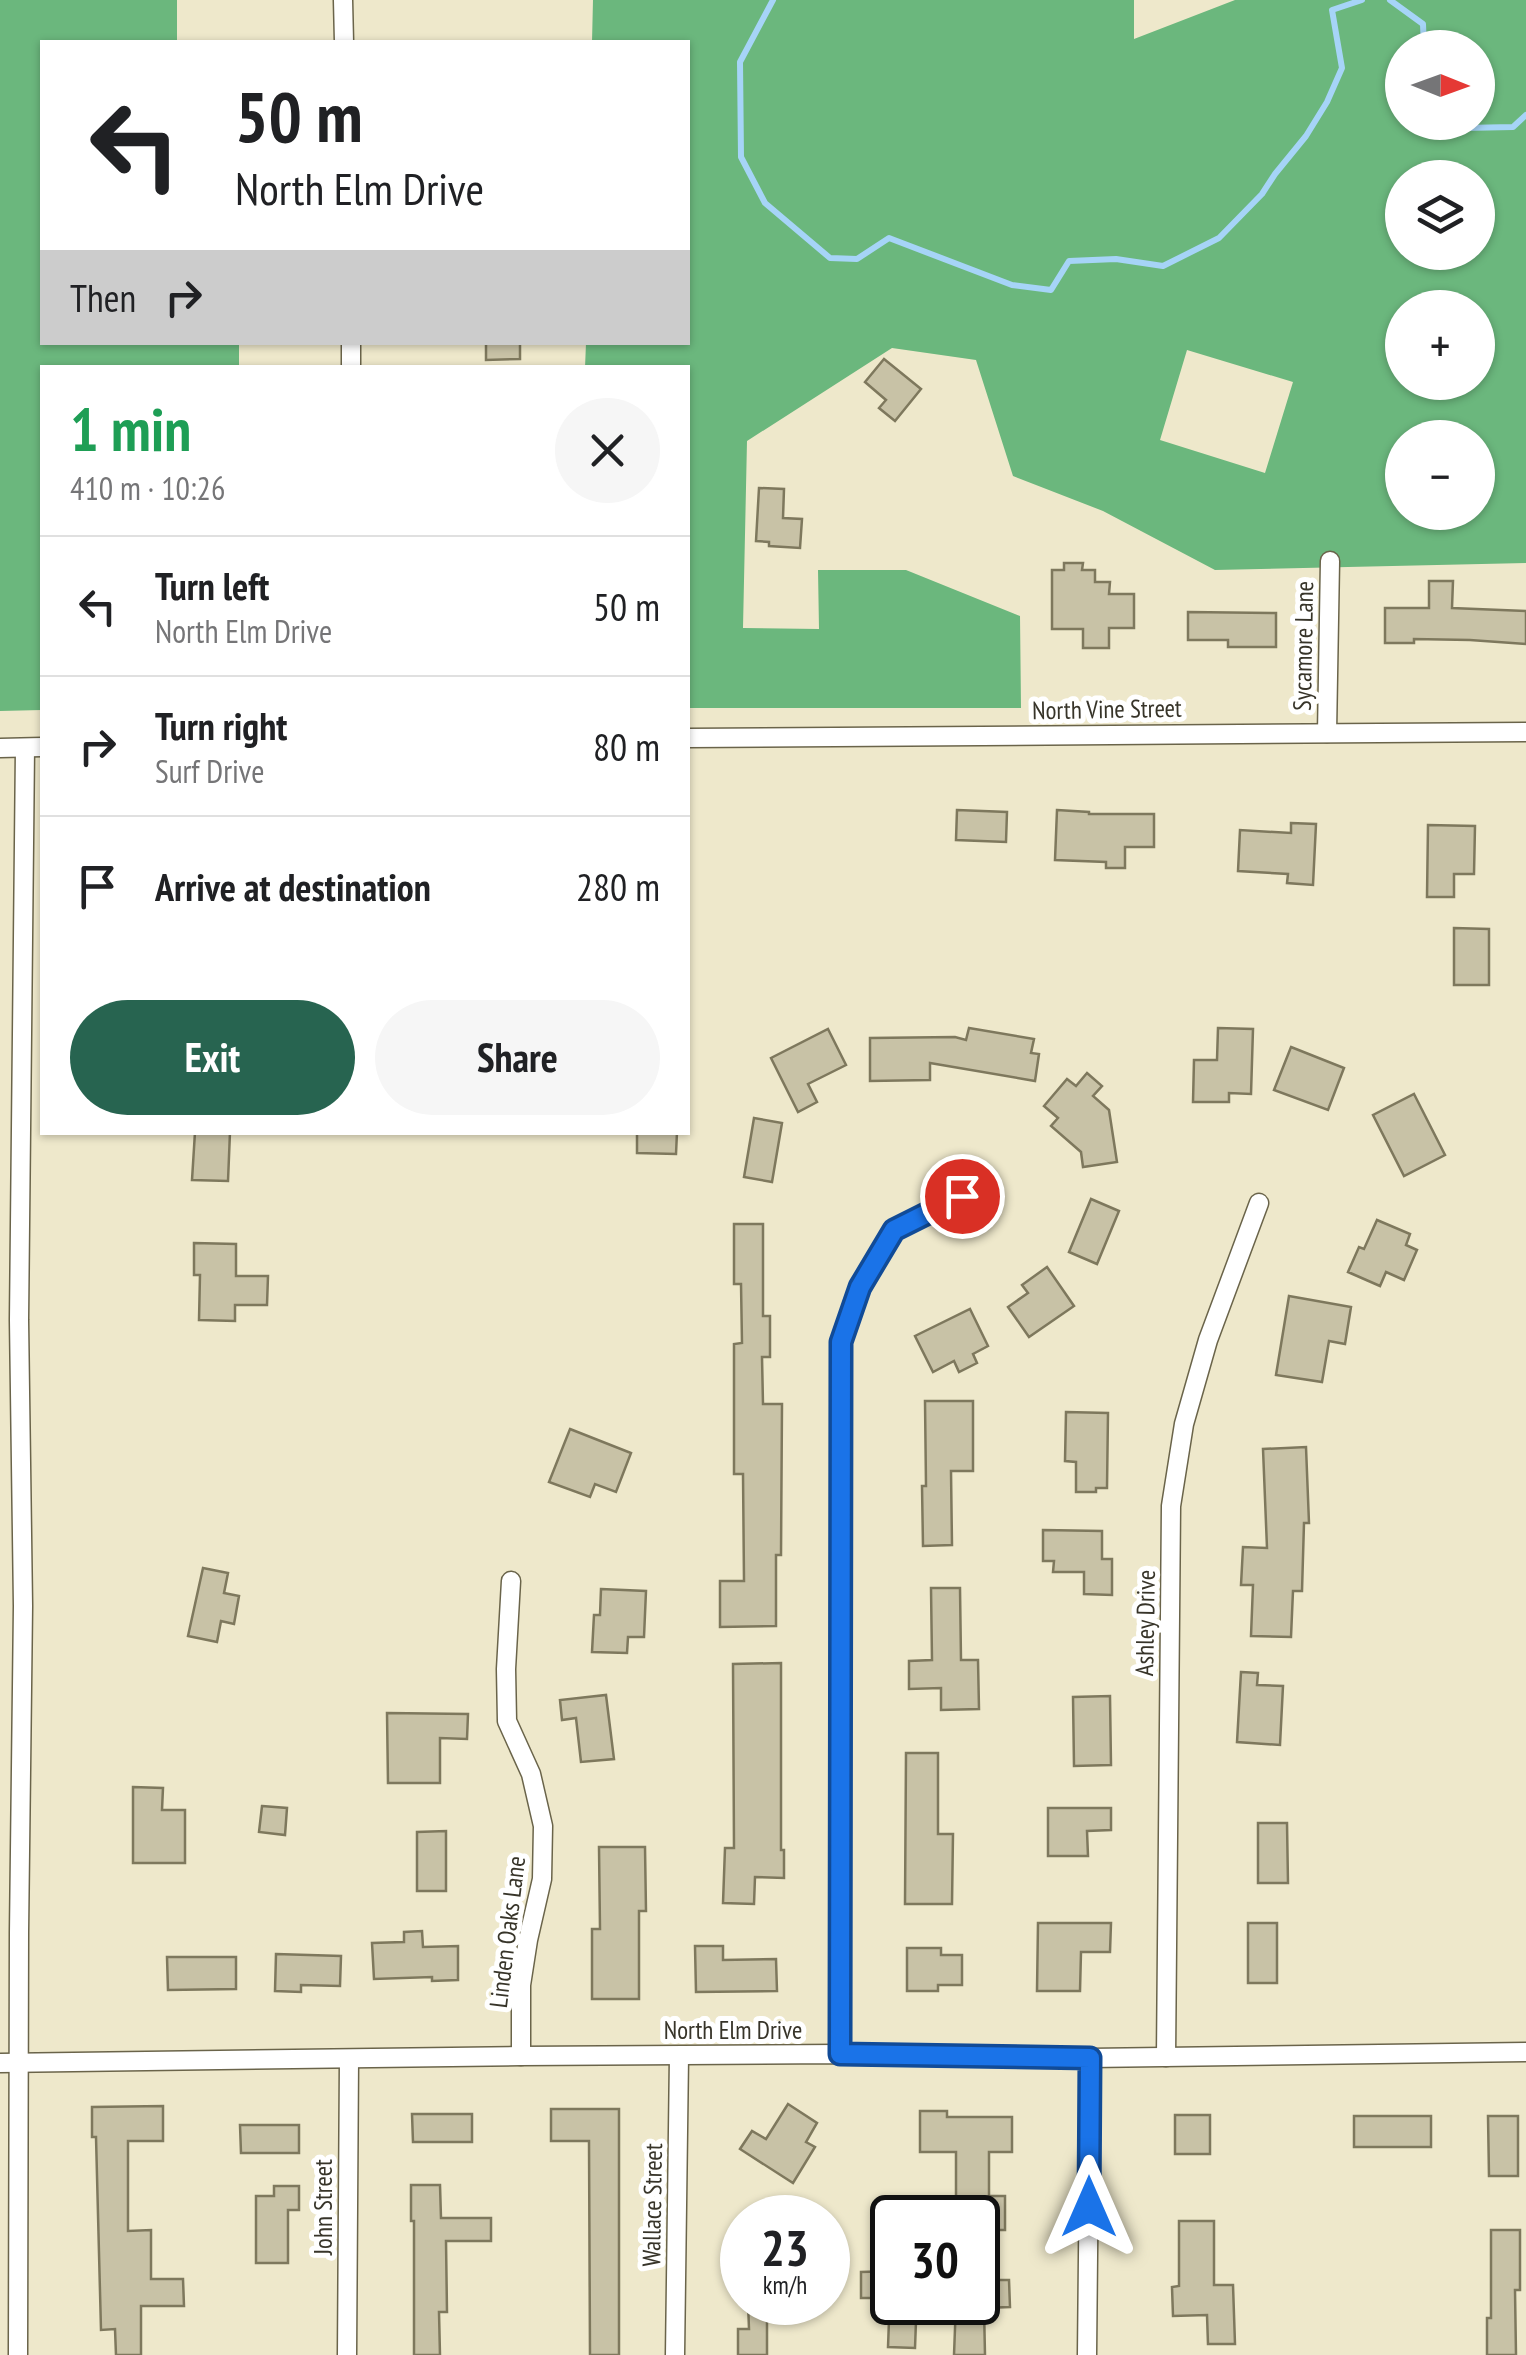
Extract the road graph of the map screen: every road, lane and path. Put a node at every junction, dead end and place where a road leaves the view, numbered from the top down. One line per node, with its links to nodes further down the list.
1 (343, 0): 2 (street)
2 (344, 40)
3 (1330, 561): 4 (street, Sycamore Lane)
4 (1326, 732): 5 (street, North Vine Street); 6 (street, North Vine Street)
5 (1526, 732)
6 (690, 738)
7 (0, 748): 8 (street)
8 (34, 748): 19 (street)
9 (962, 1196): 13 (street)
10 (1258, 1204): 16 (street, Ashley Drive)
11 (510, 1582): 14 (street, Linden Oaks Lane)
12 (1526, 2052): 16 (street, North Elm Drive)
13 (840, 2054): 15 (street, North Elm Drive); 18 (street, North Elm Drive)
14 (521, 2056): 15 (street, North Elm Drive); 17 (street, North Elm Drive)
15 (679, 2056): 22 (street, Wallace Street)
16 (1166, 2057): 18 (street, North Elm Drive)
17 (348, 2058): 19 (street, North Elm Drive); 21 (street, John Street)
18 (1090, 2058): 23 (street)
19 (9, 2063): 20 (street)
20 (18, 2355)
21 (347, 2355)
22 (675, 2355)
23 (1088, 2355)

